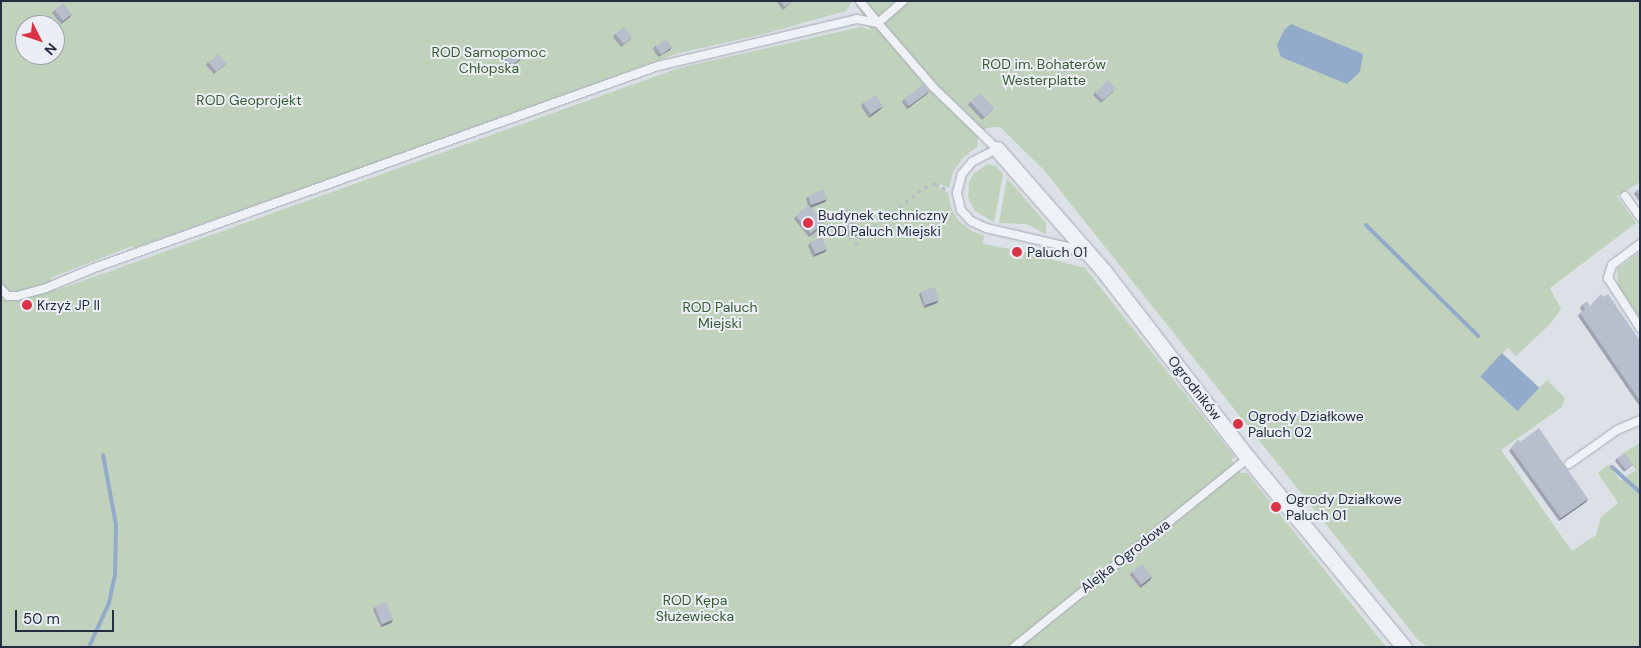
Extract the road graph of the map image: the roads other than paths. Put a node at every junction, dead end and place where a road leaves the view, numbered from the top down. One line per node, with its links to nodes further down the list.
1 (860, 1): 3 (lane, Ogrodników)
2 (903, 1): 3 (lane)
3 (878, 23): 4 (lane, Ogrodników); 9 (lane)
4 (997, 149): 8 (street, Ogrodników); 8 (lane)
5 (1625, 196): 6 (lane)
6 (1640, 217)
7 (1640, 244): 10 (lane)
8 (1103, 270): 12 (street, Ogrodników)
9 (1, 289)
10 (1640, 328)
11 (1640, 420): 13 (lane)
12 (1242, 462): 14 (lane, Alejka Ogrodowa); 15 (street, Ogrodników)
13 (1569, 464)
14 (1014, 647)
15 (1404, 647)

